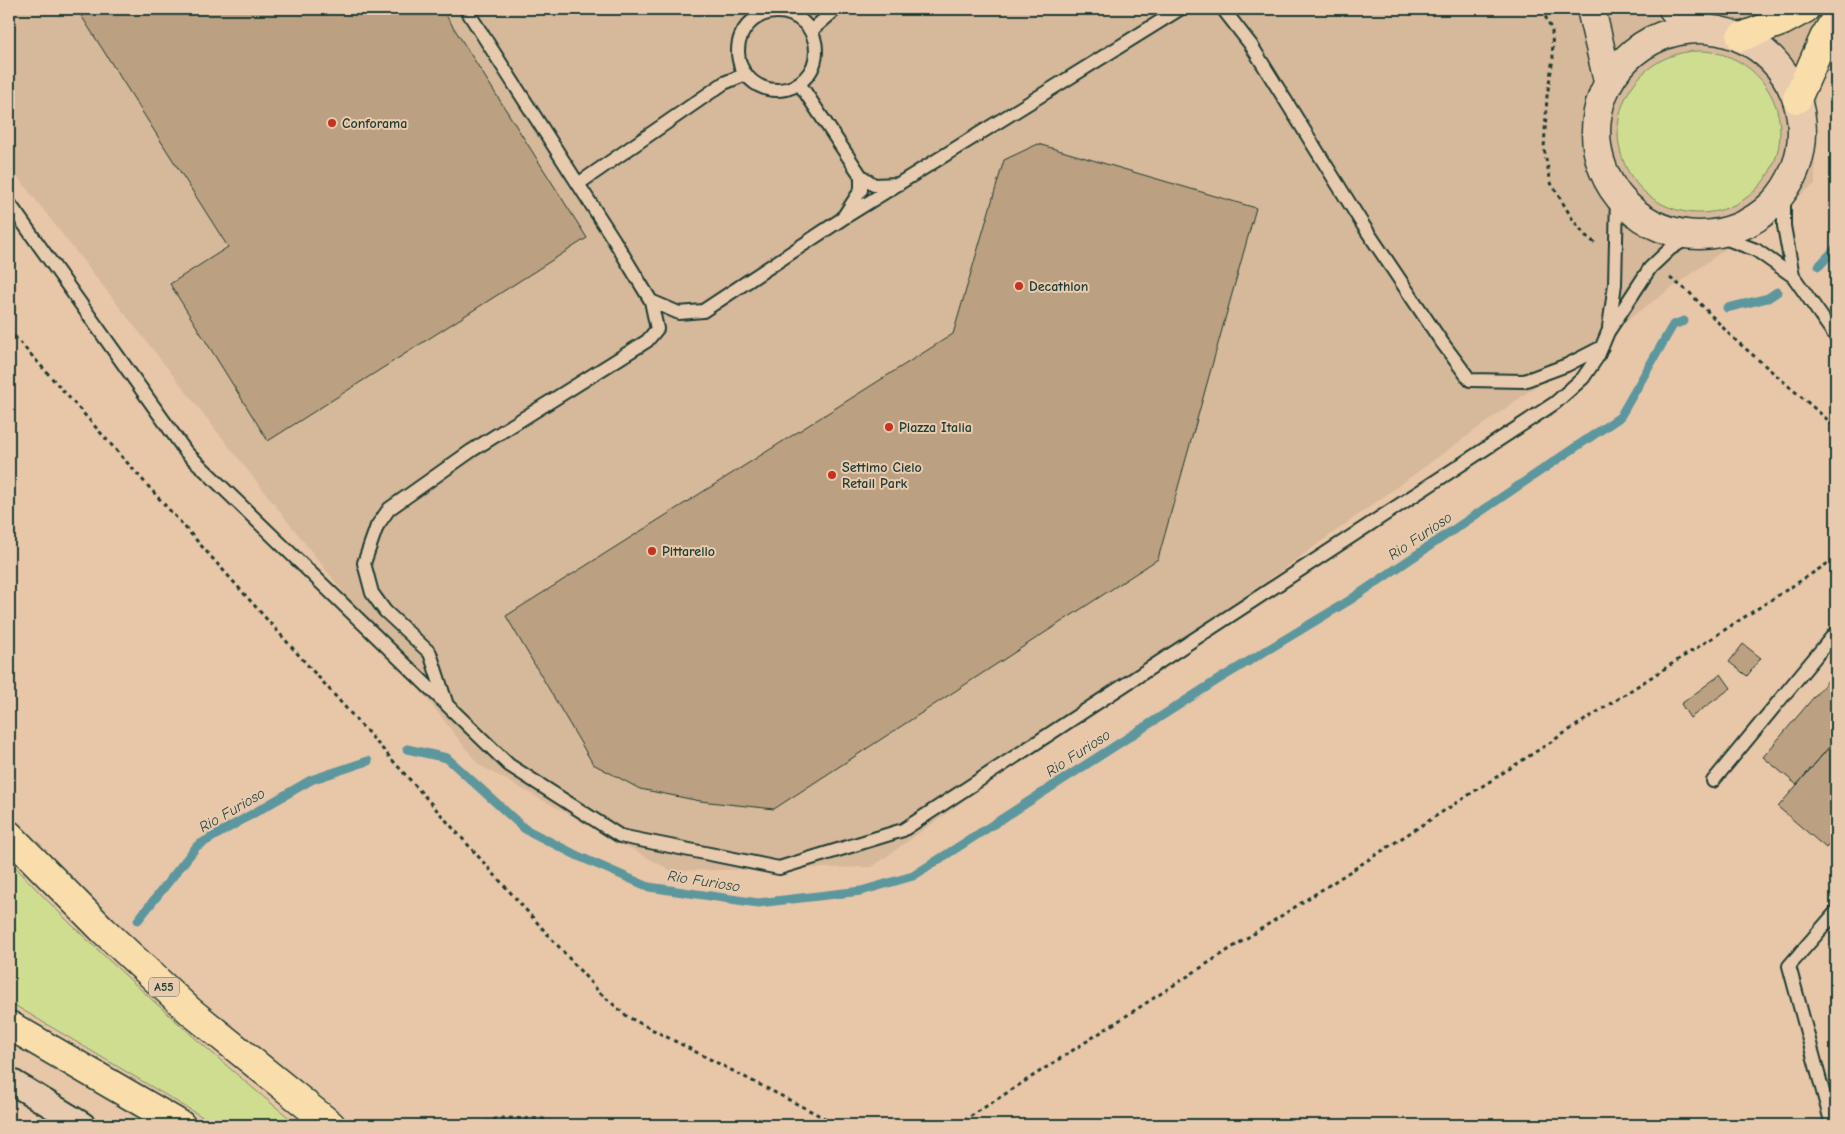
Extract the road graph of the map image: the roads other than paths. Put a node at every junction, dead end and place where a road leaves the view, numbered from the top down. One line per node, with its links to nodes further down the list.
1 (466, 9): 18 (lane)
2 (836, 9): 11 (lane)
3 (1180, 9): 19 (lane)
4 (1223, 9): 29 (lane)
5 (1591, 9): 14 (street)
6 (1673, 9): 10 (street)
7 (1806, 9): 12 (highway)
8 (756, 12): 11 (lane); 13 (lane)
9 (1836, 18): 16 (highway)
10 (1698, 27): 12 (street); 14 (street)
11 (812, 30): 15 (lane)
12 (1741, 38): 16 (street)
13 (746, 74): 15 (lane); 18 (lane)
14 (1608, 81): 21 (street)
15 (800, 83): 17 (lane)
16 (1797, 99): 20 (street)
17 (861, 176): 19 (lane); 23 (lane)
18 (578, 184): 26 (lane)
19 (899, 184): 23 (lane)
20 (1784, 192): 24 (street); 25 (lane)
21 (1618, 197): 24 (street); 27 (lane)
22 (9, 203): 31 (lane)
23 (842, 219): 26 (lane)
24 (1703, 235): 25 (lane); 27 (lane)
25 (1793, 276): 28 (lane)
26 (651, 301): 31 (lane)
27 (1608, 332): 29 (lane)
28 (1836, 337)
29 (1602, 347): 31 (lane)
30 (1836, 632): 32 (lane)
31 (447, 704)
32 (1713, 780)
33 (9, 835): 39 (highway, A55)
34 (1836, 912): 40 (lane)
35 (9, 1025): 38 (highway)
36 (9, 1080): 37 (street)
37 (83, 1125)
38 (181, 1125)
39 (331, 1125)
40 (1832, 1125)

